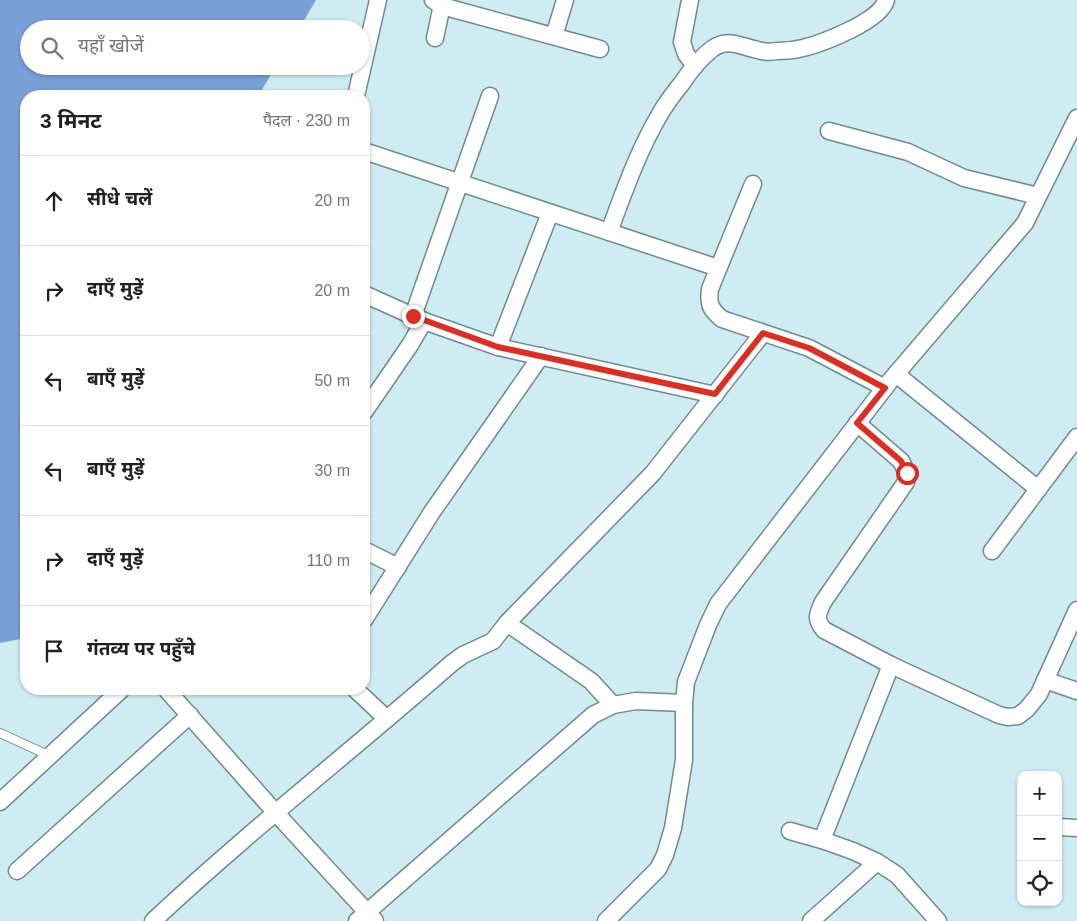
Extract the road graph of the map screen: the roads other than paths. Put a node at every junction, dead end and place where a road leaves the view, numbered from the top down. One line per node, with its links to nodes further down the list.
1 (378, 0): 6 (street)
2 (565, 0): 7 (street)
3 (690, 0): 10 (street)
4 (886, 0): 10 (street)
5 (439, 2): 7 (street); 8 (street)
6 (370, 35)
7 (554, 36): 9 (street)
8 (436, 38)
9 (600, 49)
10 (695, 66): 21 (street)
11 (361, 75): 12 (street)
12 (357, 90)
13 (490, 96): 17 (street)
14 (1077, 118): 19 (street)
15 (829, 131): 19 (street)
16 (370, 153): 17 (street)
17 (460, 183): 20 (street); 24 (street)
18 (753, 184): 22 (street)
19 (1038, 196): 28 (street)
20 (550, 213): 21 (street); 26 (street)
21 (609, 232): 22 (street)
22 (718, 268): 25 (street)
23 (370, 297): 24 (street)
24 (419, 319): 26 (street); 31 (street)
25 (763, 333): 29 (street); 30 (street)
26 (498, 347): 27 (street)
27 (541, 356): 30 (street); 37 (street)
28 (896, 374): 29 (street); 34 (street)
29 (885, 388): 32 (street)
30 (715, 394): 40 (street)
31 (370, 403)
32 (857, 423): 41 (street); 47 (street)
33 (1077, 437): 34 (street)
34 (1038, 489): 35 (street)
35 (992, 551)
36 (370, 553): 37 (street)
37 (398, 567): 39 (street)
38 (1077, 610): 42 (street)
39 (370, 611)
40 (507, 623): 48 (street); 50 (street)
41 (891, 665): 42 (street); 58 (street)
42 (1045, 680): 43 (street)
43 (1077, 691)
44 (116, 695): 52 (street)
45 (172, 695): 49 (street)
46 (361, 695): 50 (street)
47 (684, 703): 48 (street); 63 (street)
48 (613, 705): 61 (street)
49 (190, 715): 54 (street); 60 (street)
50 (387, 719): 54 (street)
51 (0, 733): 52 (lane)
52 (50, 756): 53 (street)
53 (0, 802)
54 (275, 812): 61 (street); 62 (street)
55 (1062, 827): 56 (street)
56 (1077, 828)
57 (790, 831): 58 (street)
58 (822, 840): 59 (street)
59 (877, 862): 64 (street); 65 (street)
60 (17, 871)
61 (367, 918)
62 (153, 921)
63 (606, 921)
64 (810, 921)
65 (938, 921)

